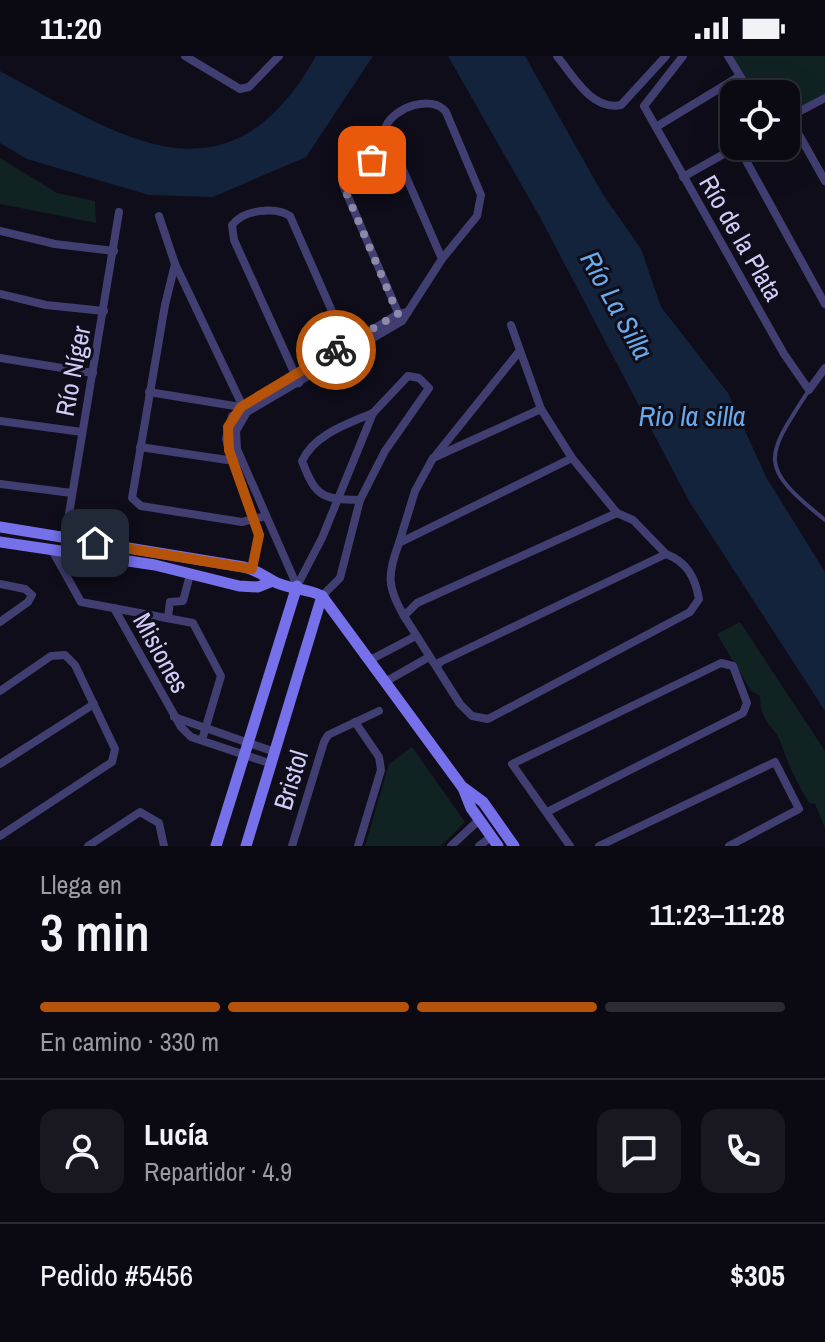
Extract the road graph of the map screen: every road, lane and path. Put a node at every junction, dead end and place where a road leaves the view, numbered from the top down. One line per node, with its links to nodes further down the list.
1 (185, 56): 2 (street)
2 (279, 56)
3 (557, 56): 6 (street)
4 (683, 56): 11 (street, Río de la Plata)
5 (728, 56): 7 (street)
6 (663, 57)
7 (740, 76): 8 (street); 11 (street)
8 (742, 80)
9 (825, 98): 10 (street)
10 (800, 111)
11 (656, 127): 16 (street, Río de la Plata)
12 (800, 140): 17 (street)
13 (393, 150): 22 (street); 22 (street); 27 (street)
14 (720, 156): 16 (street)
15 (746, 160): 25 (street)
16 (683, 177): 35 (street, Río de la Plata)
17 (825, 181)
18 (119, 212): 21 (street, Río Níger)
19 (159, 216): 23 (street)
20 (0, 231): 21 (street)
21 (114, 251): 26 (street, Río Níger)
22 (442, 259): 27 (street)
23 (175, 264): 36 (street); 38 (street)
24 (0, 294): 26 (street)
25 (825, 304)
26 (104, 311): 33 (street, Río Níger)
27 (403, 316): 29 (street)
28 (511, 325): 30 (street)
29 (348, 348): 34 (street); 34 (street)
30 (518, 353): 37 (street); 43 (street)
31 (0, 358): 33 (street)
32 (825, 368): 35 (street)
33 (93, 373): 41 (street, Río Níger)
34 (296, 379): 38 (street)
35 (809, 390): 54 (lane)
36 (149, 392): 38 (street); 42 (street)
37 (541, 409): 43 (street); 44 (street)
38 (244, 410): 45 (street); 46 (street)
39 (373, 413): 49 (street); 49 (street); 50 (street)
40 (0, 421): 41 (street)
41 (82, 432): 48 (street, Río Níger)
42 (140, 447): 45 (street); 53 (street)
43 (433, 458): 58 (street)
44 (572, 458): 51 (street); 58 (street)
45 (233, 461): 46 (street); 53 (street)
46 (243, 461): 52 (street)
47 (0, 484): 48 (street)
48 (72, 493): 56 (street, Río Níger)
49 (337, 500): 50 (street); 65 (street)
50 (360, 500): 66 (street)
51 (617, 513): 60 (street); 68 (street)
52 (266, 516): 53 (street); 65 (street)
53 (256, 520): 61 (street)
54 (825, 520)
55 (0, 527): 56 (street)
56 (65, 538): 61 (street)
57 (0, 542): 59 (street)
58 (399, 543): 68 (street)
59 (52, 550): 62 (street); 67 (street)
60 (666, 554): 74 (street); 74 (street)
61 (252, 569): 63 (street)
62 (190, 575): 63 (street); 69 (street)
63 (273, 581): 65 (street)
64 (0, 584): 70 (street)
65 (297, 586): 66 (street); 83 (street)
66 (322, 596): 73 (street); 84 (street)
67 (114, 608): 69 (street); 79 (street, Misiones)
68 (404, 616): 71 (street)
69 (168, 617): 81 (street)
70 (0, 622)
71 (414, 637): 72 (street); 73 (street)
72 (429, 657): 74 (street); 75 (street)
73 (370, 660): 75 (street)
74 (437, 667)
75 (385, 682): 86 (street)
76 (0, 691): 77 (street)
77 (94, 704): 85 (street); 89 (street)
78 (379, 711): 80 (street, Bristol)
79 (173, 716): 81 (street, Misiones); 82 (street, Misiones)
80 (355, 722): 95 (street, Bristol); 96 (street)
81 (206, 729): 82 (street); 83 (street, Misiones)
82 (202, 740): 83 (street, Misiones)
83 (246, 750): 84 (street, Misiones); 93 (street)
84 (273, 758): 94 (street)
85 (0, 764)
86 (463, 788): 88 (street); 99 (street)
87 (547, 812): 87 (street); 100 (street)
88 (479, 820): 90 (street); 97 (street)
89 (0, 836)
90 (494, 842): 98 (street)
91 (88, 846): 92 (street)
92 (164, 846)
93 (216, 846)
94 (246, 846)
95 (292, 846)
96 (358, 846)
97 (451, 846)
98 (479, 846)
99 (514, 846)
100 (570, 846)
101 (599, 846): 102 (street)
102 (729, 846)

